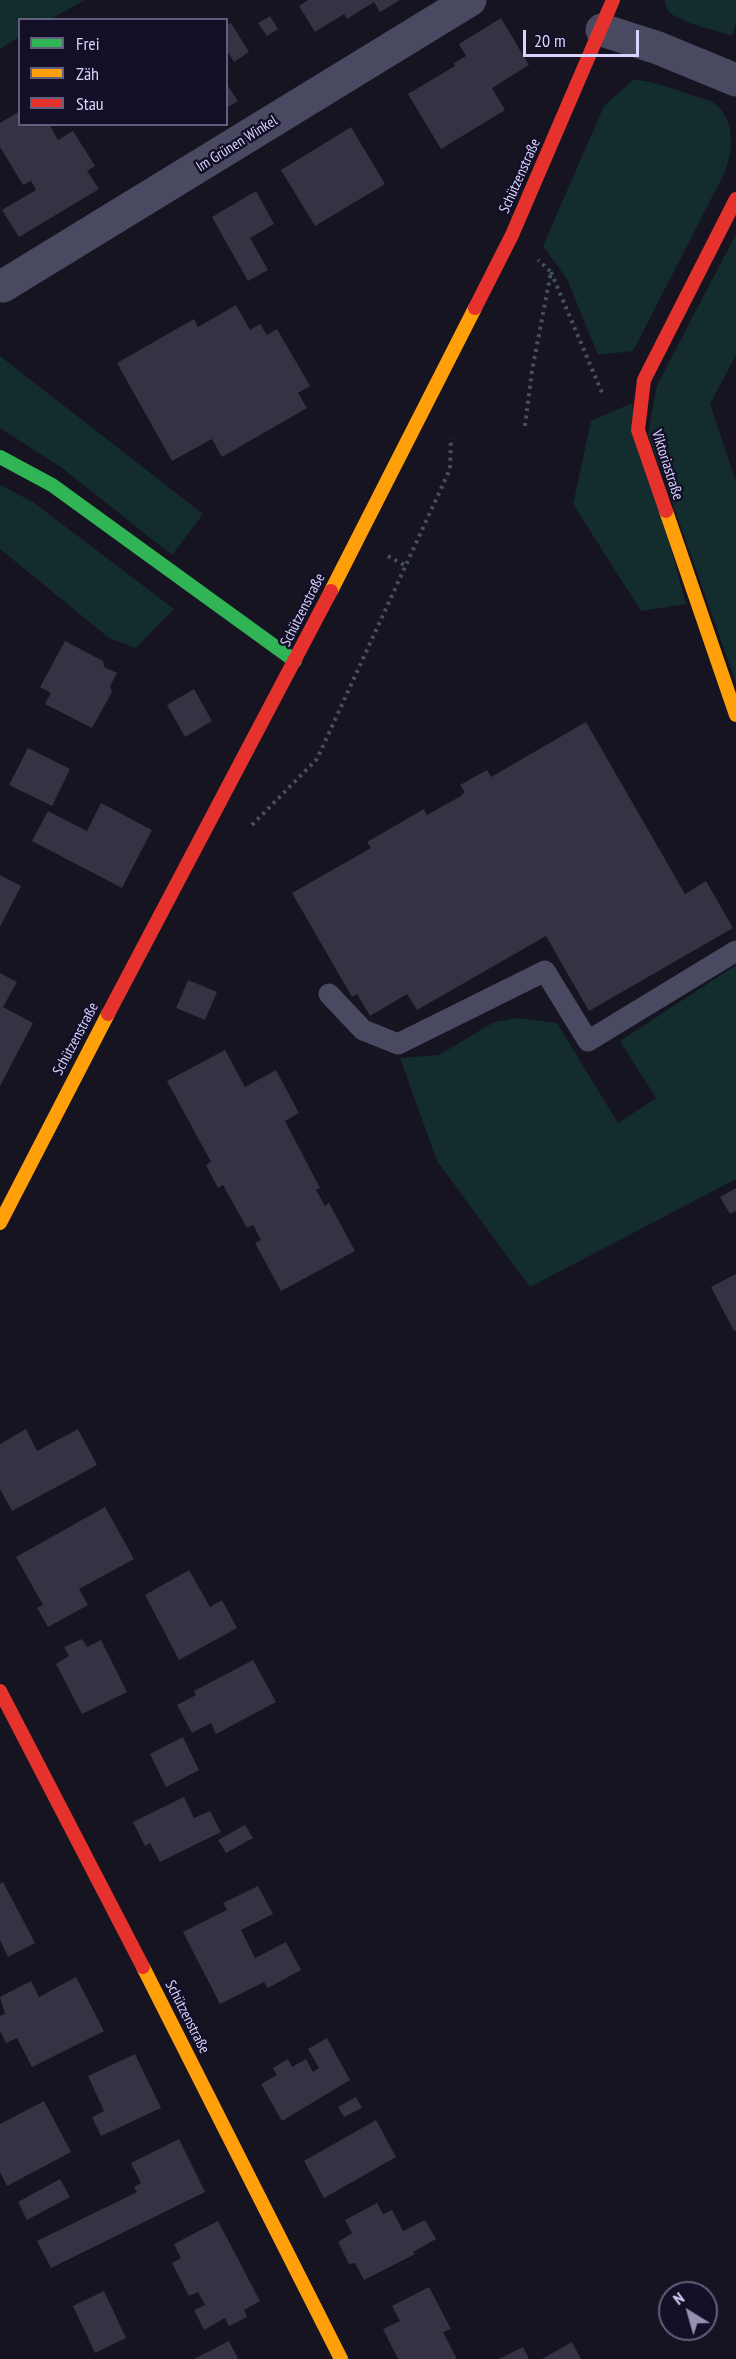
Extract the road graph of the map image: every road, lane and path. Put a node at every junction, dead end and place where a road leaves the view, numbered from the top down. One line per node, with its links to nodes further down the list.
1 (470, 0): 7 (street, Im Grünen Winkel)
2 (607, 15): 3 (street); 5 (street, Schützenstraße)
3 (736, 80)
4 (736, 199): 13 (street, Viktoriastraße)
5 (512, 235): 6 (path); 12 (street, Schützenstraße)
6 (551, 272): 8 (path); 9 (path)
7 (3, 286)
8 (603, 396)
9 (525, 426)
10 (451, 435): 14 (path)
11 (0, 457): 12 (street)
12 (295, 661): 17 (street, Schützenstraße)
13 (736, 715)
14 (246, 830)
15 (736, 951): 16 (lane)
16 (329, 994)
17 (0, 1223)
18 (0, 1691): 19 (street, Schützenstraße)
19 (341, 2359)

